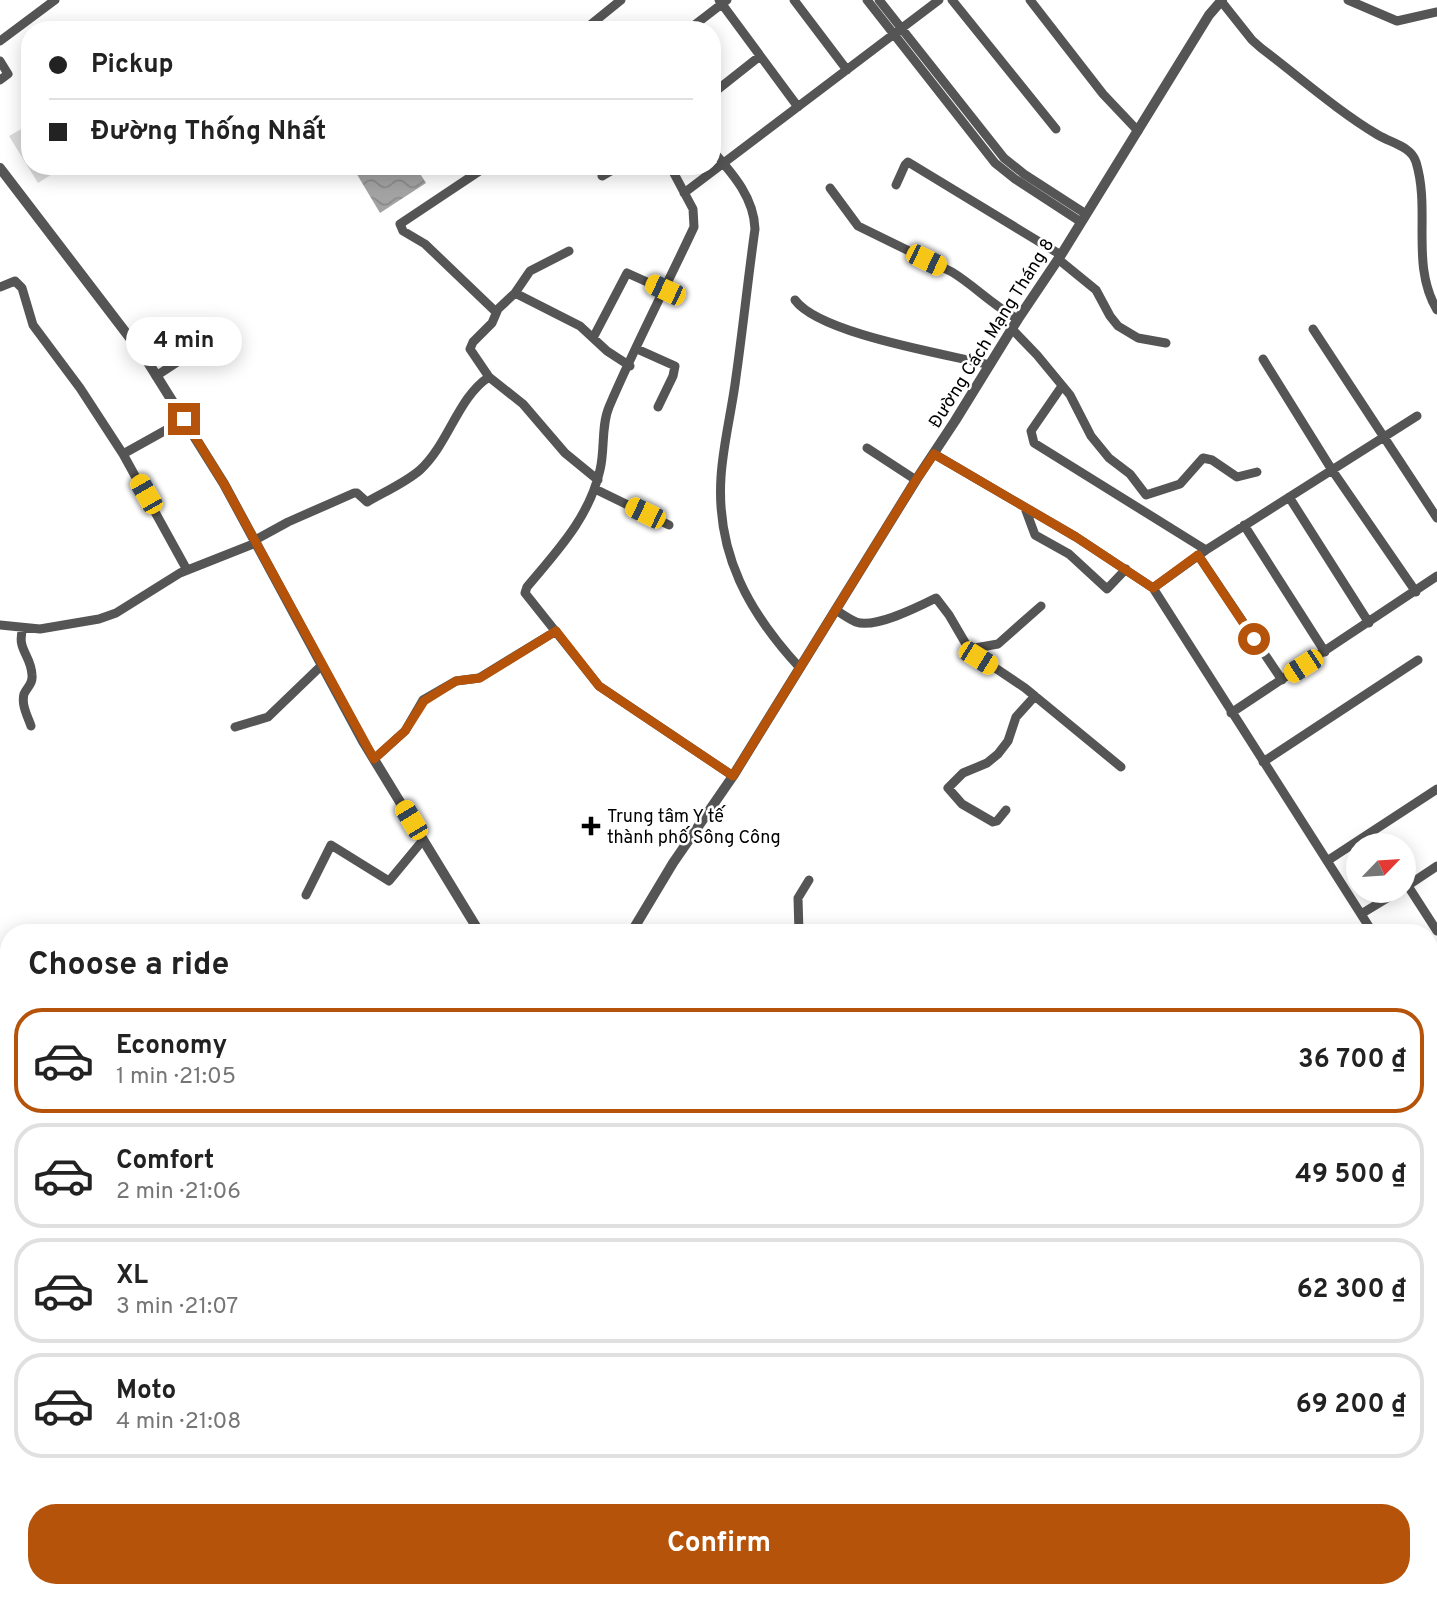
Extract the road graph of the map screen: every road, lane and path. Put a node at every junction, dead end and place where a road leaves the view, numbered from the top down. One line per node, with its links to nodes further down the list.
1 (55, 0): 13 (street)
2 (621, 0): 14 (street)
3 (794, 0): 21 (street)
4 (867, 0): 17 (street)
5 (880, 0): 17 (street)
6 (939, 0): 17 (street)
7 (952, 0): 25 (street)
8 (1030, 0): 26 (street)
9 (1222, 0): 26 (street, Đường Cách Mạng Tháng 8); 43 (street)
10 (1348, 0): 12 (street)
11 (723, 1): 15 (street); 19 (street)
12 (1437, 12)
13 (27, 21)
14 (595, 21)
15 (699, 21)
16 (21, 25): 18 (street)
17 (897, 31): 21 (street); 36 (street)
18 (0, 41)
19 (760, 56): 23 (street); 24 (street)
20 (0, 61): 22 (street)
21 (847, 70): 24 (street)
22 (0, 80)
23 (721, 86)
24 (798, 107): 28 (street)
25 (1056, 129)
26 (1138, 131): 36 (street, Đường Cách Mạng Tháng 8)
27 (721, 161): 28 (street)
28 (723, 163): 90 (street)
29 (0, 168): 54 (street)
30 (473, 175): 44 (street)
31 (675, 175): 35 (street)
32 (707, 175): 35 (street)
33 (896, 185): 38 (street)
34 (830, 188): 45 (street)
35 (684, 193): 40 (street)
36 (1083, 218): 38 (street, Đường Cách Mạng Tháng 8)
37 (569, 251): 41 (street)
38 (1060, 257): 45 (street, Đường Cách Mạng Tháng 8); 49 (street)
39 (0, 286): 62 (street)
40 (665, 290): 48 (street); 50 (street)
41 (515, 293): 44 (street); 48 (street)
42 (795, 300): 52 (street)
43 (1437, 310)
44 (496, 312): 55 (street)
45 (1015, 324): 52 (street, Đường Cách Mạng Tháng 8); 56 (street)
46 (1313, 328): 60 (street)
47 (214, 338): 54 (street)
48 (593, 338): 53 (street)
49 (1166, 343)
50 (637, 349): 53 (street); 57 (street)
51 (1263, 359): 64 (street)
52 (990, 365): 63 (street, Đường Cách Mạng Tháng 8)
53 (629, 366): 67 (street)
54 (156, 376): 59 (street)
55 (489, 377): 67 (street); 73 (street)
56 (1062, 386): 65 (street); 74 (street)
57 (658, 407)
58 (1417, 416): 60 (street)
59 (184, 419): 62 (street); 73 (street)
60 (1383, 437): 64 (street); 70 (street)
61 (867, 448): 66 (street)
62 (123, 454): 76 (street)
63 (934, 454): 66 (street, Đường Cách Mạng Tháng 8); 69 (street)
64 (1332, 470): 68 (street); 79 (street)
65 (1258, 472)
66 (916, 480): 81 (street, Đường Cách Mạng Tháng 8)
67 (597, 484): 71 (street); 85 (street)
68 (1289, 497): 72 (street); 82 (street)
69 (1025, 508): 75 (street); 75 (street)
70 (1437, 519)
71 (669, 524)
72 (1244, 526): 74 (street); 87 (street)
73 (255, 542): 76 (street); 89 (street)
74 (1202, 553): 78 (street); 91 (street)
75 (1126, 569): 78 (street)
76 (187, 570): 84 (street)
77 (1437, 576): 79 (street)
78 (1153, 588): 93 (street)
79 (1416, 592): 82 (street)
80 (1041, 606): 86 (street)
81 (836, 610): 86 (street); 90 (street, Đường Cách Mạng Tháng 8)
82 (1369, 623): 87 (street)
83 (0, 625): 84 (street)
84 (23, 628): 94 (street)
85 (556, 631): 96 (street); 99 (street)
86 (969, 649): 92 (street)
87 (1325, 652): 91 (street)
88 (1418, 660): 97 (street)
89 (322, 665): 95 (street); 96 (street)
90 (800, 668): 99 (street, Đường Cách Mạng Tháng 8)
91 (1282, 680): 93 (street)
92 (1035, 696): 98 (street); 101 (street)
93 (1231, 713): 97 (street)
94 (31, 726)
95 (234, 727)
96 (374, 759): 102 (street)
97 (1263, 762): 103 (street)
98 (1121, 766)
99 (733, 776): 112 (street, Đường Cách Mạng Tháng 8)
100 (1437, 789): 103 (street)
101 (1006, 810)
102 (423, 840): 107 (street); 111 (street)
103 (1327, 861): 110 (street)
104 (1437, 866): 106 (street)
105 (809, 880): 113 (street)
106 (1416, 880)
107 (306, 895)
108 (1379, 903): 110 (street)
109 (1415, 903): 115 (street)
110 (1361, 914): 114 (street)
111 (474, 924)
112 (636, 924)
113 (799, 924)
114 (1367, 924)
115 (1431, 924)

